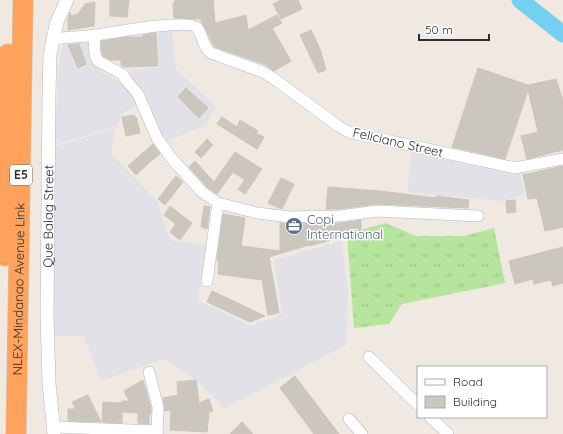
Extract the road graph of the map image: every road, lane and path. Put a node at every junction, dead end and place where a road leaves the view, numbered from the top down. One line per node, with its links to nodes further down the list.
1 (10, 0): 17 (highway, NLEX-Mindanao Avenue Link / E5)
2 (23, 0): 18 (highway, NLEX-Mindanao Avenue Link / E5)
3 (67, 0): 5 (street, Que Balag Street)
4 (94, 35): 5 (street); 6 (street, Feliciano Street); 7 (street)
5 (53, 39): 15 (street, Que Balag Street)
6 (563, 159)
7 (218, 203): 8 (street); 9 (street)
8 (478, 216)
9 (206, 281)
10 (369, 356): 12 (street)
11 (149, 372): 16 (street)
12 (417, 404)
13 (349, 418): 19 (street)
14 (431, 418): 20 (street)
15 (54, 431): 16 (street)
16 (158, 432)
17 (2, 434)
18 (16, 434)
19 (362, 434)
20 (448, 434)

